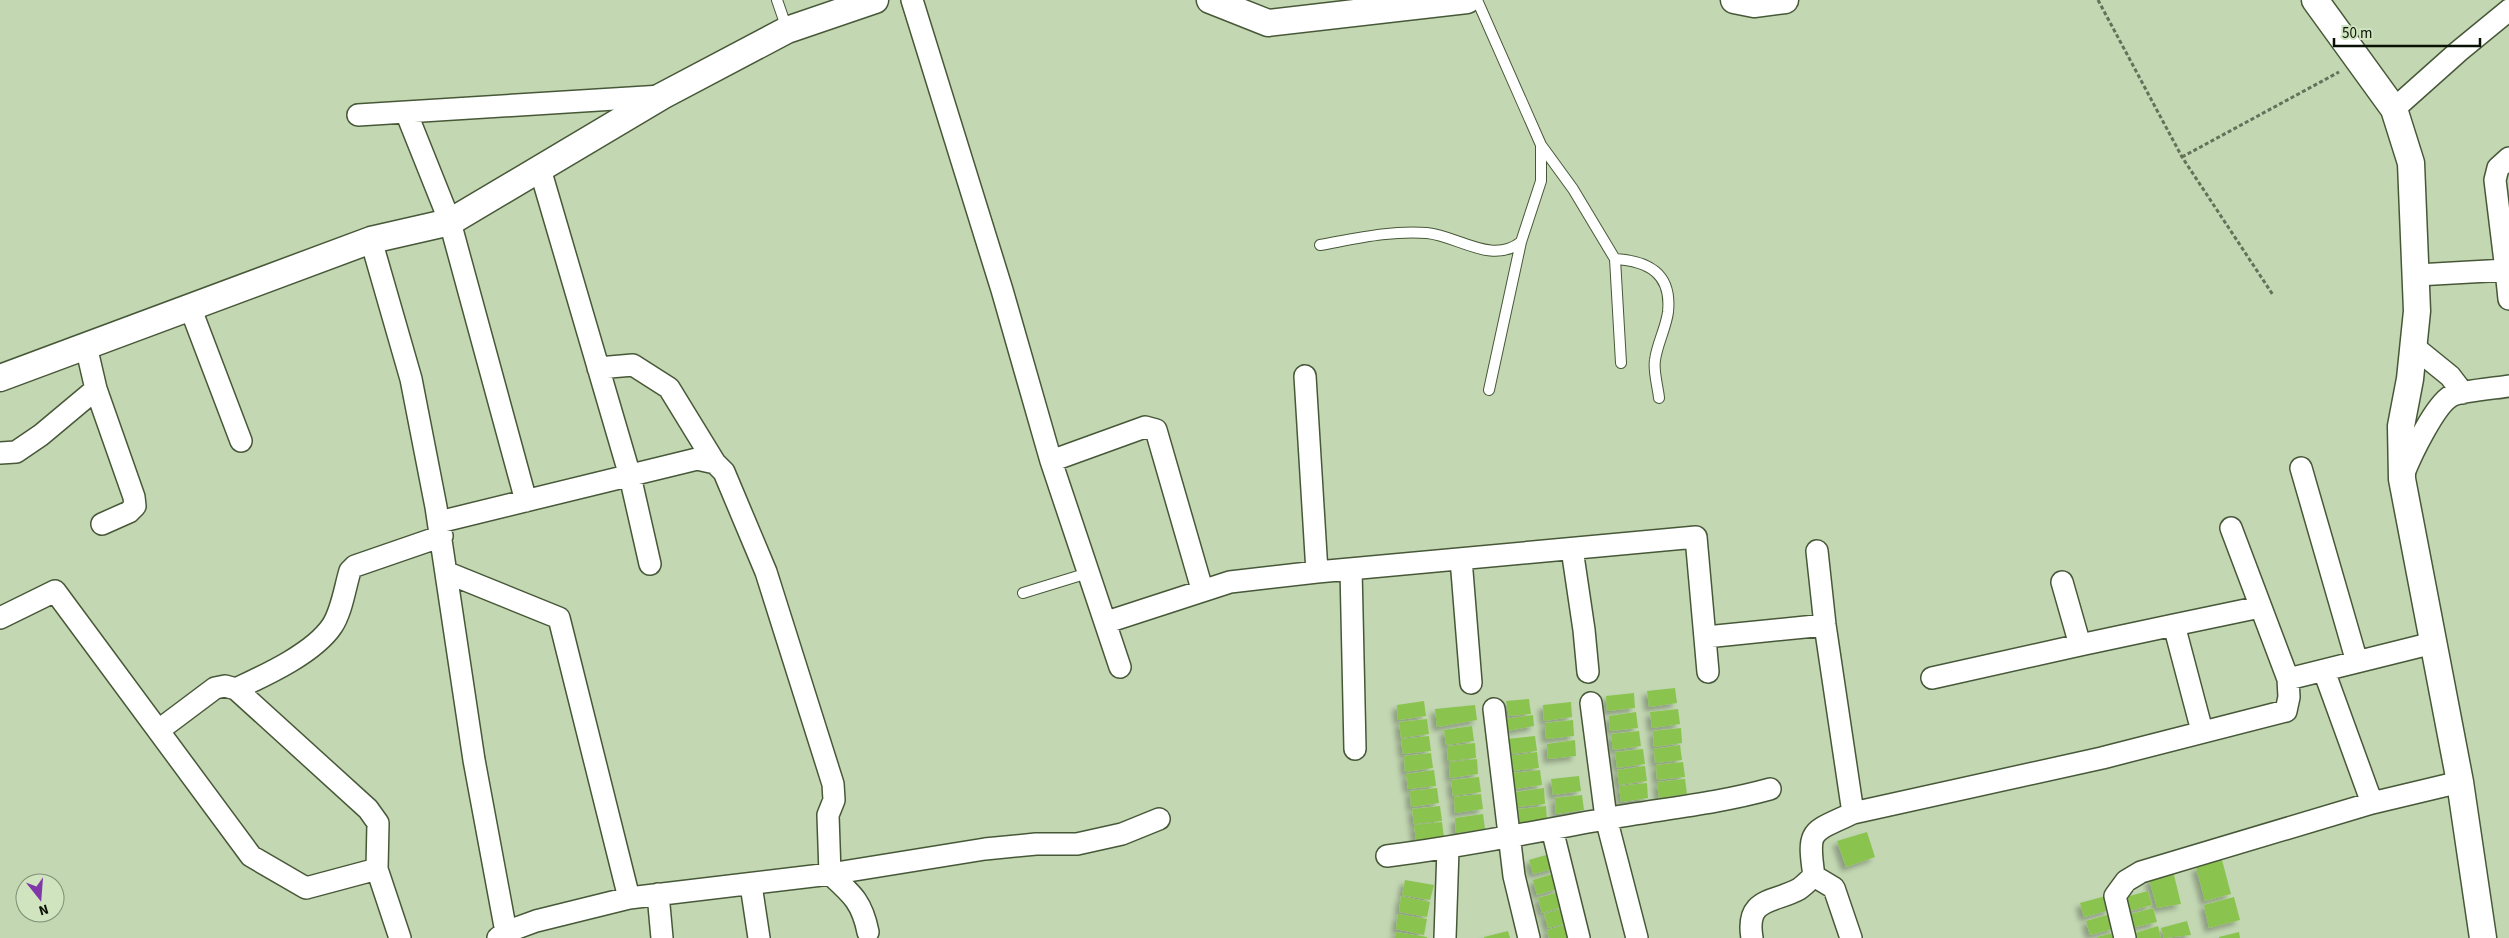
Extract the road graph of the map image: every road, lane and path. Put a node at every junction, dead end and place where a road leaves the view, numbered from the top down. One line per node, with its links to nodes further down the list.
1 (777, 0): 12 (lane)
2 (875, 0): 12 (street)
3 (912, 0): 45 (street)
4 (1210, 0): 5 (street)
5 (1467, 0)
6 (1477, 0): 18 (lane)
7 (1734, 0): 8 (street)
8 (1785, 0)
9 (2098, 0): 19 (path)
10 (2315, 0): 13 (street)
11 (2509, 10): 15 (street)
12 (787, 30): 14 (street)
13 (2360, 61): 15 (street); 19 (path)
14 (662, 96): 16 (street); 21 (street)
15 (2394, 109): 28 (street)
16 (406, 112): 17 (street); 22 (street)
17 (358, 115)
18 (1541, 144): 24 (lane); 26 (lane)
19 (2182, 157): 29 (path)
20 (2509, 158): 27 (street)
21 (540, 169): 22 (street); 35 (street)
22 (450, 222): 23 (street); 50 (street)
23 (371, 240): 31 (street); 53 (street)
24 (1522, 242): 25 (lane); 40 (lane)
25 (1320, 245)
26 (1615, 259): 34 (lane); 42 (lane)
27 (2506, 270): 28 (street); 30 (street)
28 (2417, 275): 33 (street)
29 (2273, 294)
30 (2509, 299)
31 (190, 307): 32 (street); 43 (street)
32 (86, 346): 37 (street); 39 (street)
33 (2414, 346): 41 (street); 49 (street)
34 (1621, 363)
35 (598, 368): 46 (street); 48 (street)
36 (1305, 376): 59 (street)
37 (0, 378)
38 (2509, 386): 41 (street)
39 (96, 389): 44 (street); 51 (street)
40 (1490, 390)
41 (2463, 394): 49 (street)
42 (1659, 398)
43 (241, 441)
44 (0, 453)
45 (1051, 461): 61 (street); 63 (street)
46 (715, 463): 48 (street); 98 (street)
47 (2301, 468): 73 (street)
48 (630, 476): 50 (street); 57 (street)
49 (2402, 479): 71 (street)
50 (526, 501): 53 (street)
51 (102, 524)
52 (2231, 528): 65 (street)
53 (440, 529): 60 (street); 81 (street)
54 (1572, 548): 56 (street); 70 (street); 76 (street)
55 (1817, 551): 68 (street)
56 (1460, 559): 58 (street); 80 (street)
57 (650, 564)
58 (1351, 569): 59 (street); 86 (street)
59 (1318, 572): 63 (street)
60 (448, 573): 102 (street); 104 (street)
61 (1088, 573): 64 (lane); 67 (street)
62 (2062, 582): 72 (street)
63 (1202, 590): 67 (street)
64 (1023, 594)
65 (2260, 607): 69 (street); 79 (street)
66 (0, 618): 84 (street)
67 (1107, 622): 74 (street)
68 (1825, 625): 70 (street); 90 (street)
69 (2174, 625): 72 (street); 85 (street)
70 (1706, 637): 77 (street)
71 (2433, 643): 73 (street); 87 (street)
72 (2080, 645): 78 (street)
73 (2357, 662): 75 (street)
74 (1120, 667)
75 (2324, 671): 79 (street); 89 (street)
76 (1588, 672)
77 (1708, 672)
78 (1932, 678)
79 (2288, 679): 85 (street)
80 (1471, 683)
81 (236, 689): 84 (street); 97 (street)
82 (1591, 703): 91 (street)
83 (1494, 709): 94 (street)
84 (159, 730): 97 (street)
85 (2202, 731): 90 (street)
86 (1355, 749)
87 (2460, 782): 89 (street); 115 (street)
88 (1770, 789): 91 (street)
89 (2372, 803): 114 (street)
90 (1853, 813): 99 (street)
91 (1606, 818): 93 (street); 111 (street)
92 (1159, 819): 98 (street)
93 (1552, 828): 94 (street); 110 (street)
94 (1508, 837): 95 (street); 109 (street)
95 (1448, 849): 96 (street); 108 (street)
96 (1387, 856)
97 (377, 869): 105 (street)
98 (830, 874): 100 (street); 103 (street)
99 (1814, 876): 112 (street); 113 (street)
100 (751, 885): 101 (street); 107 (street)
101 (658, 894): 102 (street); 106 (street)
102 (629, 898): 104 (street)
103 (868, 932)
104 (504, 936)
105 (400, 938)
106 (662, 938)
107 (758, 938)
108 (1444, 938)
109 (1529, 938)
110 (1579, 938)
111 (1637, 938)
112 (1752, 938)
113 (1851, 938)
114 (2125, 938)
115 (2483, 938)

